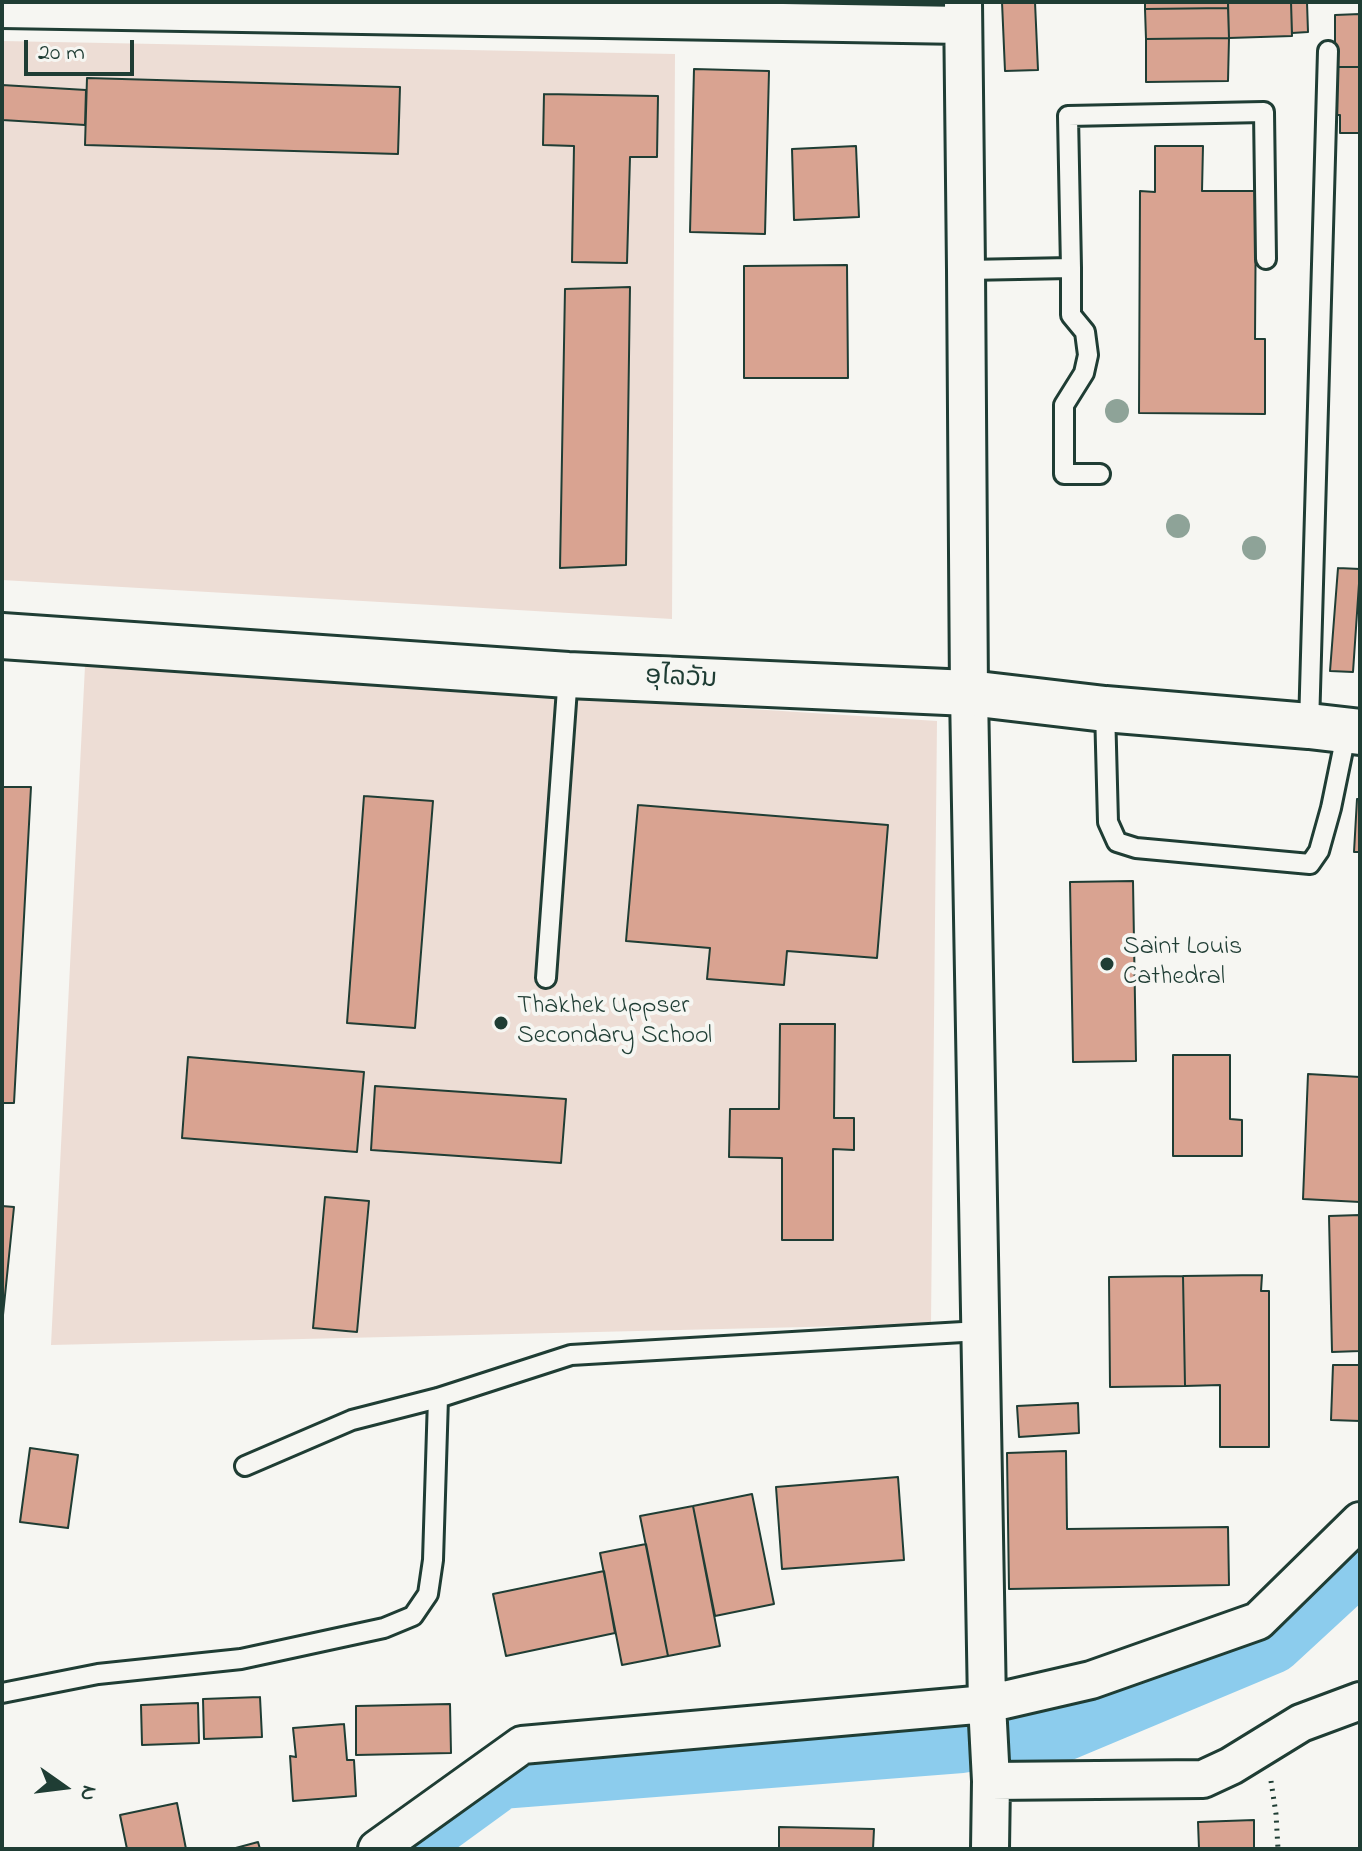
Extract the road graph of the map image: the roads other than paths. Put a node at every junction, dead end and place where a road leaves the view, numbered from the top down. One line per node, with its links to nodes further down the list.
1 (2, 9): 2 (street)
2 (963, 13): 6 (street)
3 (1328, 51): 12 (lane)
4 (1266, 259): 5 (lane)
5 (1071, 268): 6 (lane); 7 (lane)
6 (966, 270): 10 (street)
7 (1100, 474)
8 (2, 636): 9 (street, ອຸໄລວັນ)
9 (568, 675): 10 (street, ອຸໄລວັນ); 13 (lane)
10 (969, 693): 11 (street, ອຸໄລວັນ); 14 (street)
11 (1105, 709): 12 (street, ອຸໄລວັນ); 12 (lane)
12 (1339, 729)
13 (546, 978)
14 (980, 1331): 15 (lane); 20 (street)
15 (438, 1398): 16 (lane); 18 (lane)
16 (245, 1466)
17 (1360, 1521): 20 (street)
18 (2, 1693)
19 (1360, 1701): 21 (street)
20 (987, 1704): 21 (street); 22 (street)
21 (991, 1781): 23 (street)
22 (377, 1849)
23 (990, 1849)

